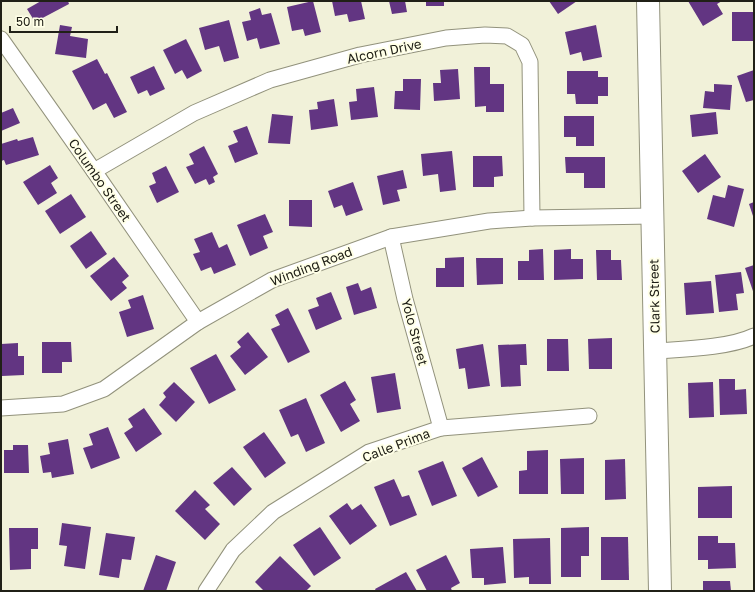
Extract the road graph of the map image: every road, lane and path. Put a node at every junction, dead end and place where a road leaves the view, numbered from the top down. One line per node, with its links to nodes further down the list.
1 (648, 1): 4 (street, Clark Street)
2 (1, 38): 3 (street, Columbo Street)
3 (94, 171): 5 (street, Alcorn Drive); 7 (street, Columbo Street)
4 (653, 216): 5 (street, Winding Road); 9 (street, Clark Street)
5 (532, 218): 6 (street, Winding Road)
6 (391, 237): 7 (street, Winding Road); 12 (street, Yolo Street)
7 (198, 322): 10 (street, Winding Road)
8 (754, 336): 9 (street)
9 (655, 351): 14 (street, Clark Street)
10 (1, 408)
11 (589, 416): 12 (street, Calle Prima)
12 (441, 428): 13 (street, Calle Prima)
13 (206, 591)
14 (660, 591)

